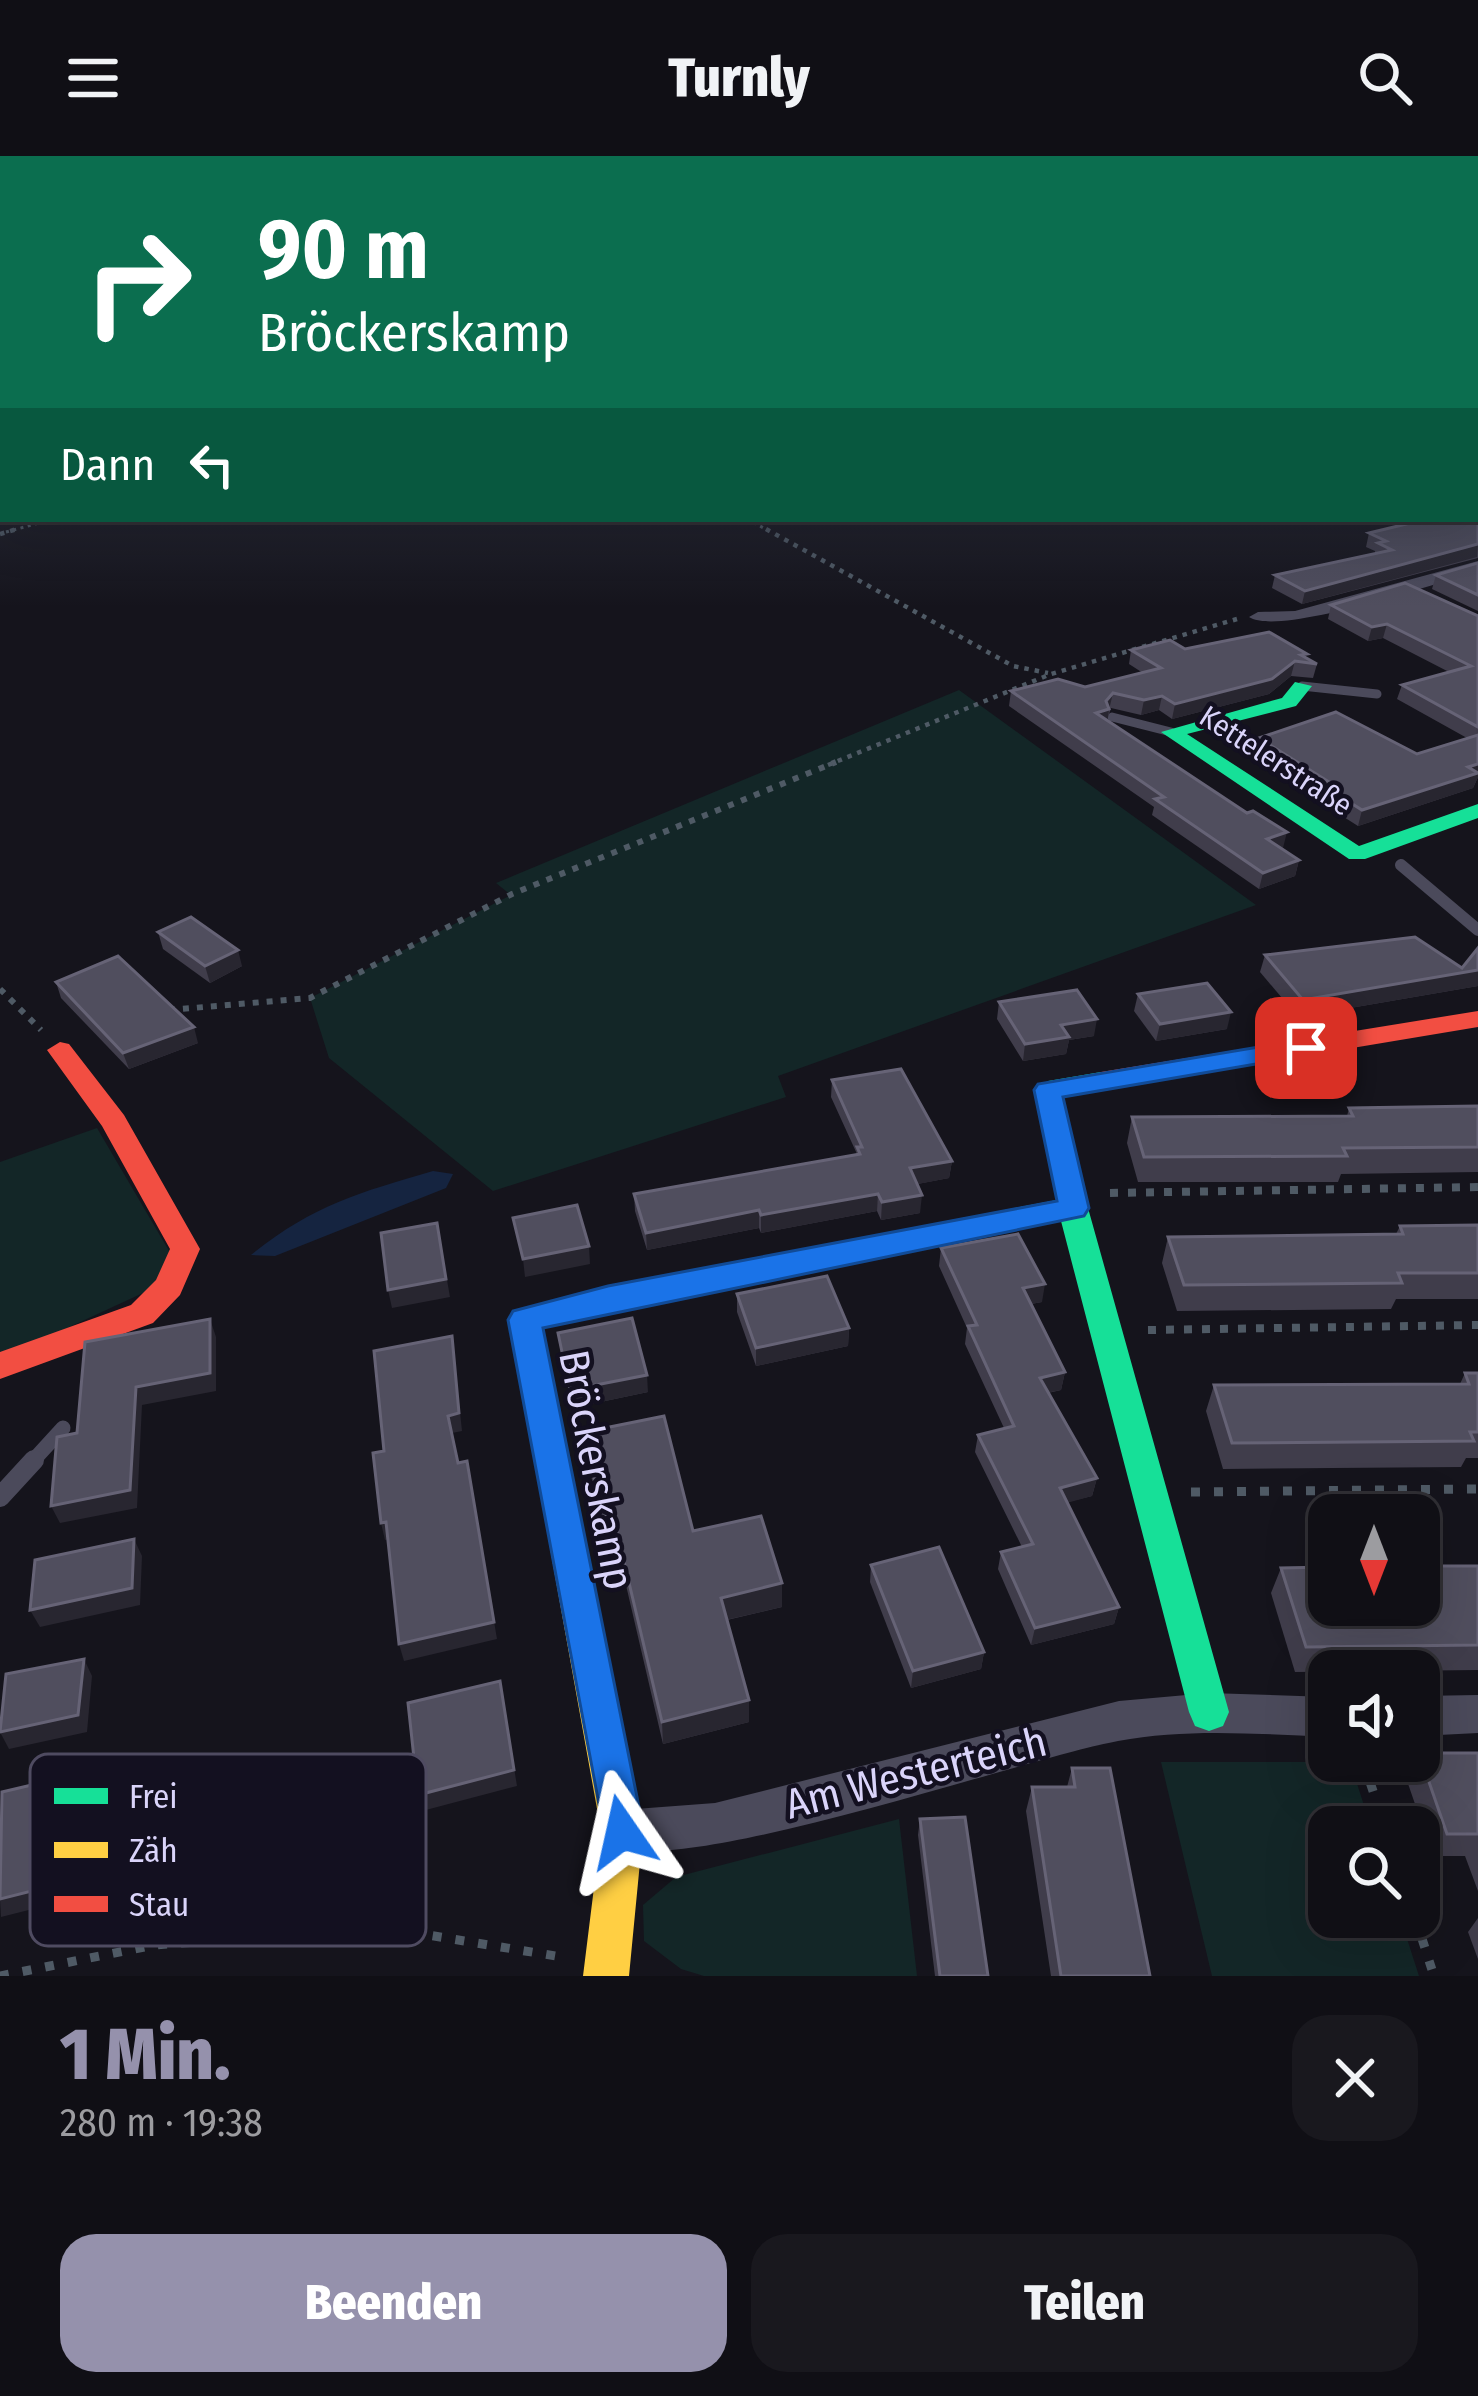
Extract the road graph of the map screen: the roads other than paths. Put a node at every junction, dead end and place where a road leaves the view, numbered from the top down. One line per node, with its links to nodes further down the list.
1 (1478, 566): 2 (street)
2 (1405, 587): 3 (street); 4 (street)
3 (1423, 596)
4 (1258, 617)
5 (1302, 686): 6 (lane); 8 (street, Kettelerstraße)
6 (1377, 694)
7 (1112, 717): 8 (lane)
8 (1171, 732): 9 (street, Kettelerstraße)
9 (1478, 811)
10 (1401, 865): 11 (lane)
11 (1478, 930)
12 (1478, 1019): 14 (street)
13 (60, 1050): 15 (street)
14 (1073, 1208): 18 (street); 22 (street, Bröckerskamp)
15 (0, 1366)
16 (63, 1428): 17 (lane)
17 (0, 1497)
18 (1209, 1712): 21 (street, Am Westerteich); 22 (street, Am Westerteich)
19 (1478, 1714): 20 (street)
20 (1440, 1715)
21 (1308, 1716)
22 (622, 1832): 23 (street, Bröckerskamp)
23 (607, 1970)

